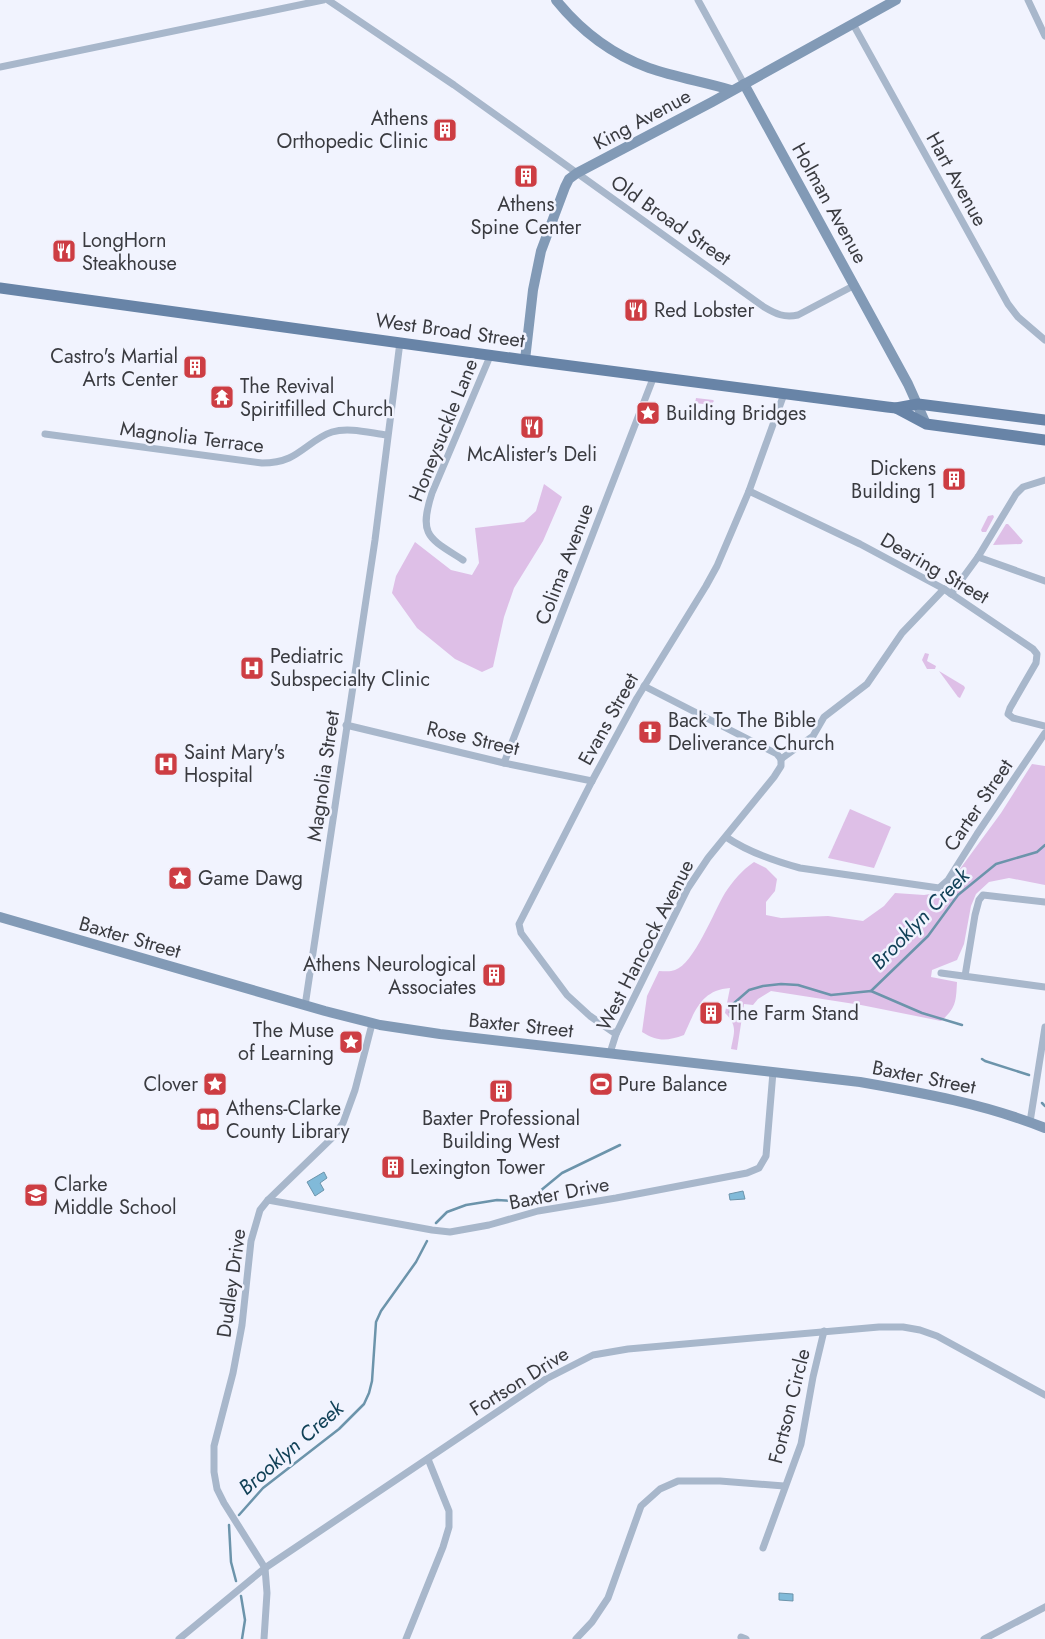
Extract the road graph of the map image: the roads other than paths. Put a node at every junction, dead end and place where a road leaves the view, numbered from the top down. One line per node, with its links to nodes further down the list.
1 (323, 0): 9 (street)
2 (328, 0): 12 (street, Old Broad Street)
3 (556, 0): 11 (street)
4 (698, 0): 10 (street, Holman Avenue)
5 (896, 0): 7 (street, King Avenue)
6 (1028, 0): 8 (street)
7 (853, 24): 10 (street, King Avenue); 15 (street, Hart Avenue)
8 (1045, 36)
9 (0, 68)
10 (744, 84): 11 (street, King Avenue); 13 (street, Holman Avenue)
11 (731, 90): 12 (street, King Avenue)
12 (577, 173): 13 (street, Old Broad Street); 18 (street, King Avenue)
13 (855, 285): 21 (street, Holman Avenue)
14 (0, 288): 16 (main road, West Broad Street)
15 (1044, 338)
16 (400, 342): 17 (main road, West Broad Street); 26 (street, Magnolia Street)
17 (491, 354): 18 (main road, West Broad Street); 31 (street, Honeysuckle Lane)
18 (525, 360): 19 (main road, West Broad Street)
19 (654, 376): 20 (main road, West Broad Street); 40 (street, Colima Avenue)
20 (784, 394): 22 (main road, West Broad Street); 29 (street, Evans Street)
21 (918, 404): 22 (main road, West Broad Street); 23 (main road, West Broad Street); 24 (street, Holman Avenue)
22 (896, 408): 24 (main road, West Broad Street)
23 (1045, 420)
24 (926, 424): 27 (main road, West Broad Street)
25 (45, 434): 26 (street, Magnolia Terrace)
26 (387, 435): 36 (street, Magnolia Street)
27 (1045, 440)
28 (1045, 480): 30 (street)
29 (749, 491): 33 (street, Dearing Street); 35 (street, Evans Street)
30 (978, 557): 32 (street); 34 (street)
31 (463, 560)
32 (1045, 581)
33 (944, 589): 34 (street, Dearing Street); 39 (street)
34 (951, 594): 37 (street, Dearing Street)
35 (644, 686): 39 (street); 41 (street, Evans Street)
36 (346, 725): 40 (street, Rose Street); 48 (street, Magnolia Street)
37 (1045, 726)
38 (1045, 733): 42 (street, Carter Street)
39 (781, 759): 42 (street, West Hancock Avenue)
40 (504, 763): 41 (street, Rose Street)
41 (592, 781): 51 (street, Evans Street)
42 (726, 838): 51 (street, West Hancock Avenue)
43 (1045, 902): 46 (street)
44 (0, 917): 48 (street, Baxter Street)
45 (941, 973): 46 (street)
46 (965, 976): 47 (street)
47 (1045, 987)
48 (305, 1006): 49 (street, Baxter Street)
49 (372, 1024): 52 (street, Baxter Street); 56 (street, Dudley Drive)
50 (1045, 1027): 54 (street)
51 (616, 1034): 52 (street, West Hancock Avenue)
52 (610, 1053): 53 (street, Baxter Street)
53 (773, 1072): 54 (street, Baxter Street); 56 (street, Baxter Drive)
54 (1030, 1122): 55 (street, Baxter Street)
55 (1045, 1128)
56 (268, 1200): 62 (street, Dudley Drive)
57 (824, 1331): 58 (street, Fortson Drive); 59 (street, Fortson Drive); 60 (street, Fortson Circle)
58 (1045, 1396)
59 (428, 1459): 62 (street, Fortson Drive); 66 (street)
60 (784, 1486): 61 (street); 67 (street, Fortson Circle)
61 (762, 1548)
62 (265, 1568): 64 (street, Fortson Drive); 65 (street)
63 (1045, 1607): 68 (street)
64 (179, 1639)
65 (264, 1639)
66 (406, 1639)
67 (576, 1639)
68 (984, 1639)

